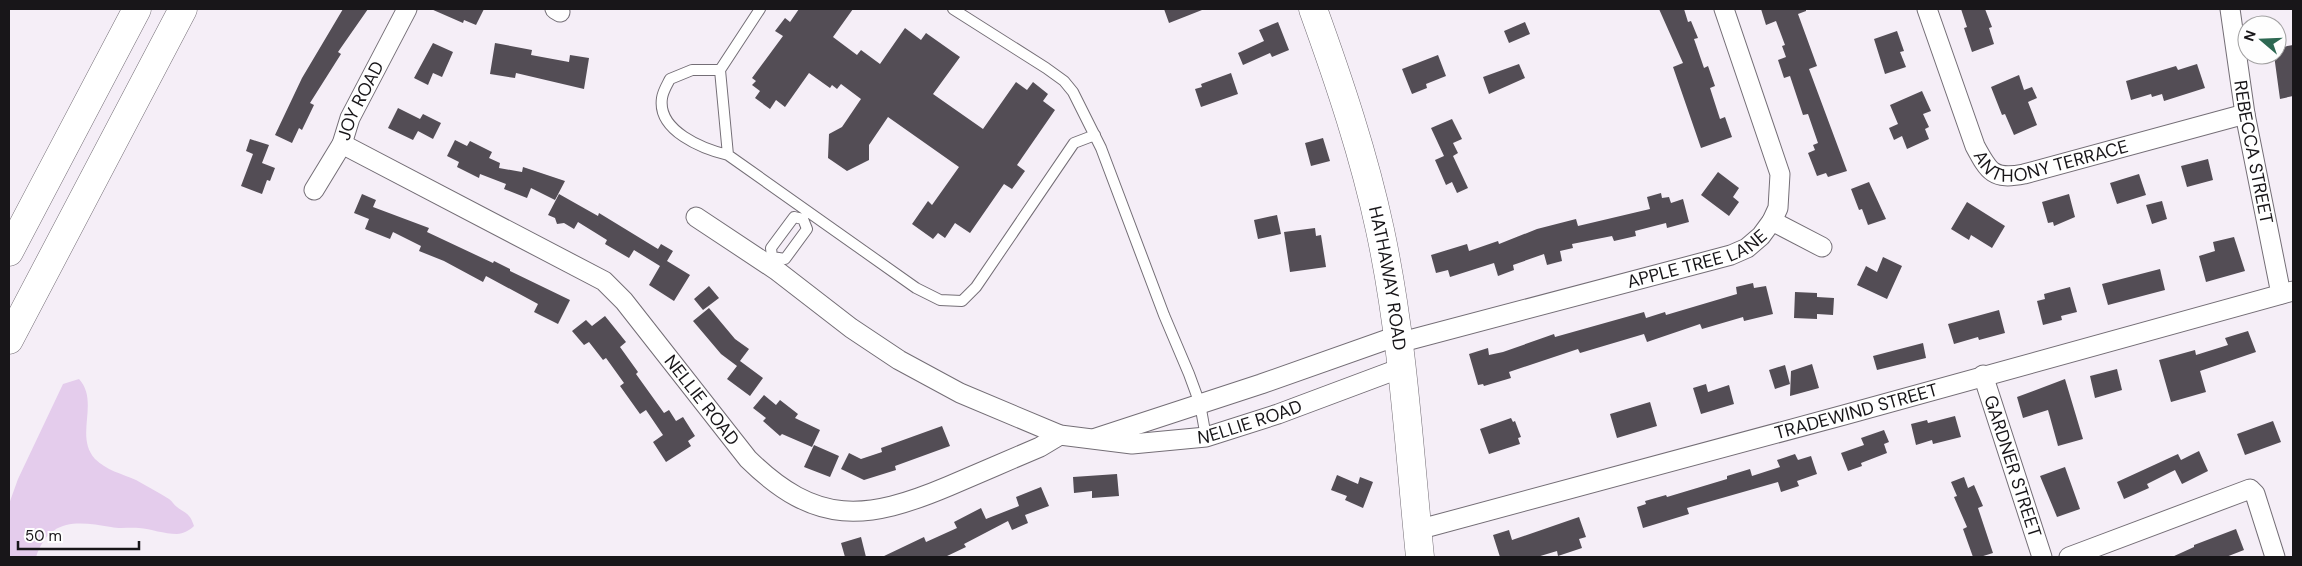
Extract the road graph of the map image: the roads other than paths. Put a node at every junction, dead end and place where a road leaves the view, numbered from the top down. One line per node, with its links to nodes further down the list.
1 (136, 9): 20 (main road)
2 (183, 9): 23 (main road)
3 (406, 9): 13 (street, JOY ROAD)
4 (760, 9): 10 (lane)
5 (953, 9): 12 (lane)
6 (1313, 9): 24 (main road, HATHAWAY ROAD)
7 (1724, 9): 18 (street, APPLE TREE LANE)
8 (1927, 9): 11 (street, ANTHONY TERRACE)
9 (2230, 9): 11 (street, REBECCA STREET)
10 (720, 70): 14 (lane); 14 (lane)
11 (2245, 114): 22 (street, REBECCA STREET)
12 (1095, 135): 16 (lane); 26 (lane)
13 (342, 144): 15 (street, JOY ROAD); 27 (street, NELLIE ROAD)
14 (728, 155): 16 (lane)
15 (314, 190)
16 (805, 215): 21 (lane); 21 (lane)
17 (696, 216): 21 (street)
18 (1772, 221): 19 (street); 24 (street, APPLE TREE LANE)
19 (1822, 247)
20 (9, 252)
21 (770, 261): 27 (street)
22 (2287, 292): 25 (street, TRADEWIND STREET)
23 (9, 340)
24 (1398, 349): 26 (street, NELLIE ROAD); 28 (street, NELLIE ROAD); 30 (main road, HATHAWAY ROAD)
25 (1983, 375): 30 (street, TRADEWIND STREET); 32 (street, GARDNER STREET)
26 (1200, 404): 28 (lane); 29 (street, NELLIE ROAD)
27 (1060, 435): 29 (street, NELLIE ROAD)
28 (1206, 437): 29 (street, NELLIE ROAD)
29 (1090, 440)
30 (1417, 530): 31 (main road, HATHAWAY ROAD)
31 (1420, 557)
32 (2042, 557)
33 (2068, 557): 34 (street)
34 (2275, 557)

